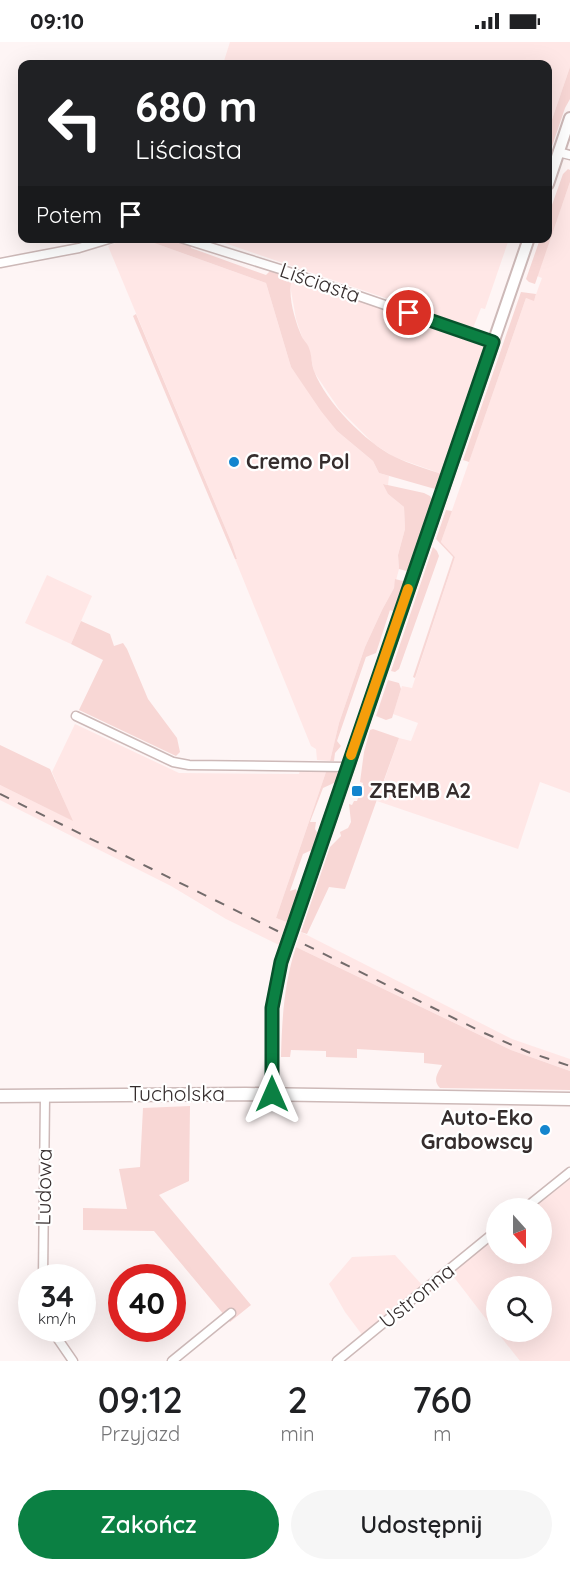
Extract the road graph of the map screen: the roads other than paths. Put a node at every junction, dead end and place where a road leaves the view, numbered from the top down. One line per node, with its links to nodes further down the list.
1 (570, 118): 2 (street)
2 (558, 152): 3 (street); 4 (street)
3 (570, 155)
4 (552, 171)
5 (96, 243): 8 (street)
6 (197, 243): 9 (street, Liściasta)
7 (527, 243): 9 (street)
8 (0, 263)
9 (493, 342): 11 (street)
10 (76, 716): 11 (street)
11 (347, 767): 12 (street)
12 (272, 1094): 14 (main road, Tucholska); 15 (main road, Tucholska)
13 (0, 1096): 14 (main road, Tucholska)
14 (45, 1096): 19 (street, Ludowa)
15 (570, 1099)
16 (570, 1172): 17 (street)
17 (538, 1198)
18 (486, 1239): 24 (street, Ustronna)
19 (43, 1264)
20 (231, 1313): 23 (street)
21 (60, 1342): 22 (street)
22 (73, 1361)
23 (172, 1361)
24 (337, 1361)

